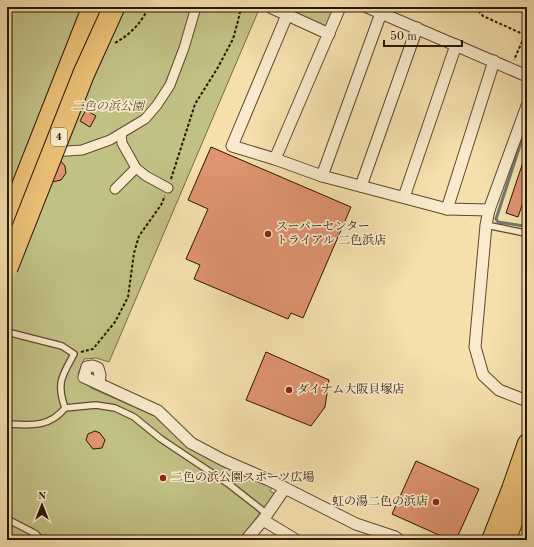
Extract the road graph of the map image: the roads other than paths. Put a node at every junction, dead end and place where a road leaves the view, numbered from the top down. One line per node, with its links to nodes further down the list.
1 (93, 7): 26 (highway, 4)
2 (114, 7): 29 (highway, 4, bridge)
3 (196, 7): 15 (street)
4 (270, 7): 8 (street)
5 (340, 7): 10 (street)
6 (367, 7): 7 (street)
7 (381, 13): 9 (street); 19 (street)
8 (287, 15): 10 (street); 17 (street)
9 (417, 28): 11 (street); 20 (street)
10 (329, 34): 17 (street)
11 (456, 45): 12 (street); 23 (street)
12 (494, 61): 13 (street); 24 (street)
13 (527, 76)
14 (527, 106): 25 (street)
15 (122, 134): 16 (street); 18 (street)
16 (45, 153)
17 (275, 159): 19 (street)
18 (136, 168): 21 (street); 22 (street)
19 (322, 176): 20 (street)
20 (362, 186): 23 (street)
21 (168, 188)
22 (115, 189)
23 (404, 197): 24 (street)
24 (446, 208): 25 (street)
25 (489, 210): 27 (street)
26 (7, 225)
27 (486, 225): 28 (lane); 32 (street)
28 (527, 232)
29 (7, 268)
30 (7, 332): 33 (lane)
31 (99, 384): 36 (street)
32 (527, 401)
33 (65, 408): 34 (lane); 38 (lane)
34 (7, 424)
35 (527, 444): 44 (main road)
36 (285, 488): 38 (street); 43 (street)
37 (527, 490): 45 (main road)
38 (265, 517): 41 (street); 42 (street)
39 (7, 519): 40 (lane)
40 (41, 540)
41 (246, 540)
42 (296, 540)
43 (399, 540)
44 (491, 540)
45 (506, 540)

